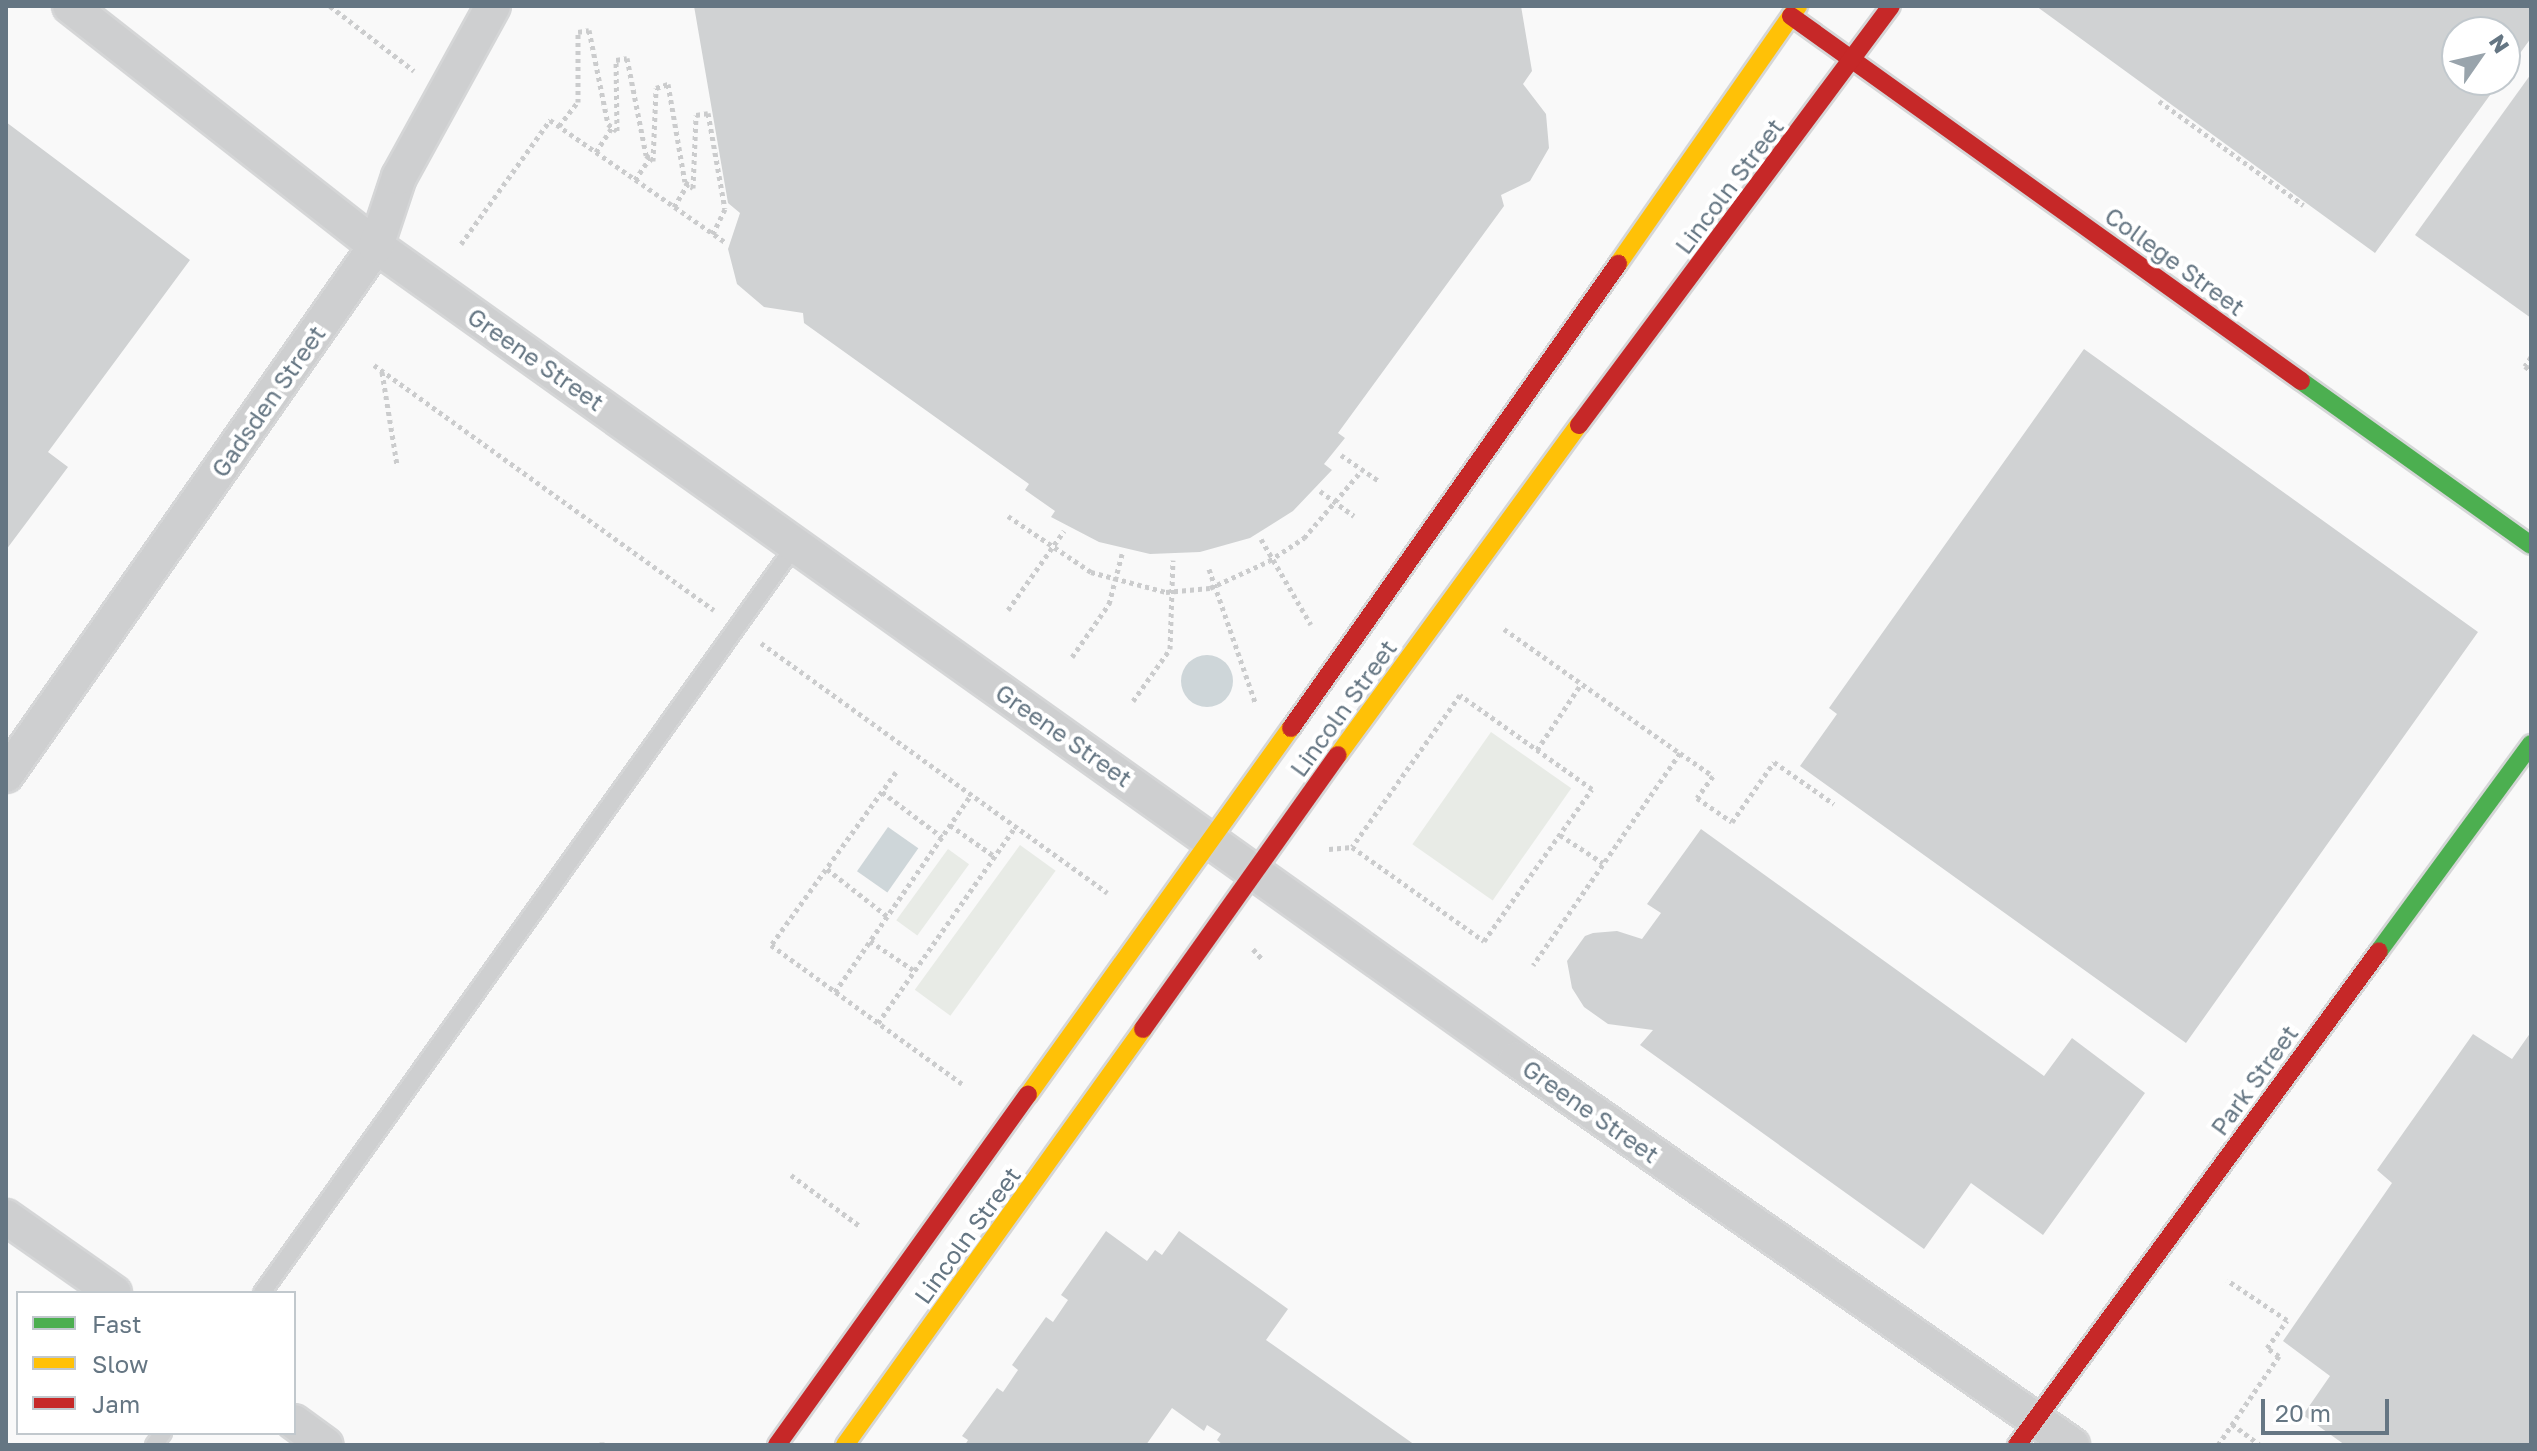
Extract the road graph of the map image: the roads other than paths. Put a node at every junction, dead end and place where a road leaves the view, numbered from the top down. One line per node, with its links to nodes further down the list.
1 (70, 6): 6 (street, Greene Street)
2 (493, 6): 6 (street, Gadsden Street)
3 (1891, 6): 5 (street, Lincoln Street)
4 (1795, 11): 5 (street, College Street); 11 (street, Lincoln Street)
5 (1853, 60): 8 (street, College Street); 12 (street, Lincoln Street)
6 (376, 246): 7 (street, Greene Street); 10 (street, Gadsden Street)
7 (796, 544): 11 (street, Greene Street); 15 (lane)
8 (2531, 545)
9 (2531, 744): 17 (street, Park Street)
10 (6, 775)
11 (1211, 841): 12 (street, Greene Street); 19 (street, Lincoln Street)
12 (1255, 873): 17 (street, Greene Street); 20 (street, Lincoln Street)
13 (6, 1217): 14 (street)
14 (111, 1291)
15 (263, 1291)
16 (296, 1423): 18 (street)
17 (2027, 1432): 21 (street, Greene Street)
18 (326, 1445)
19 (777, 1445)
20 (845, 1445)
21 (2072, 1445)

